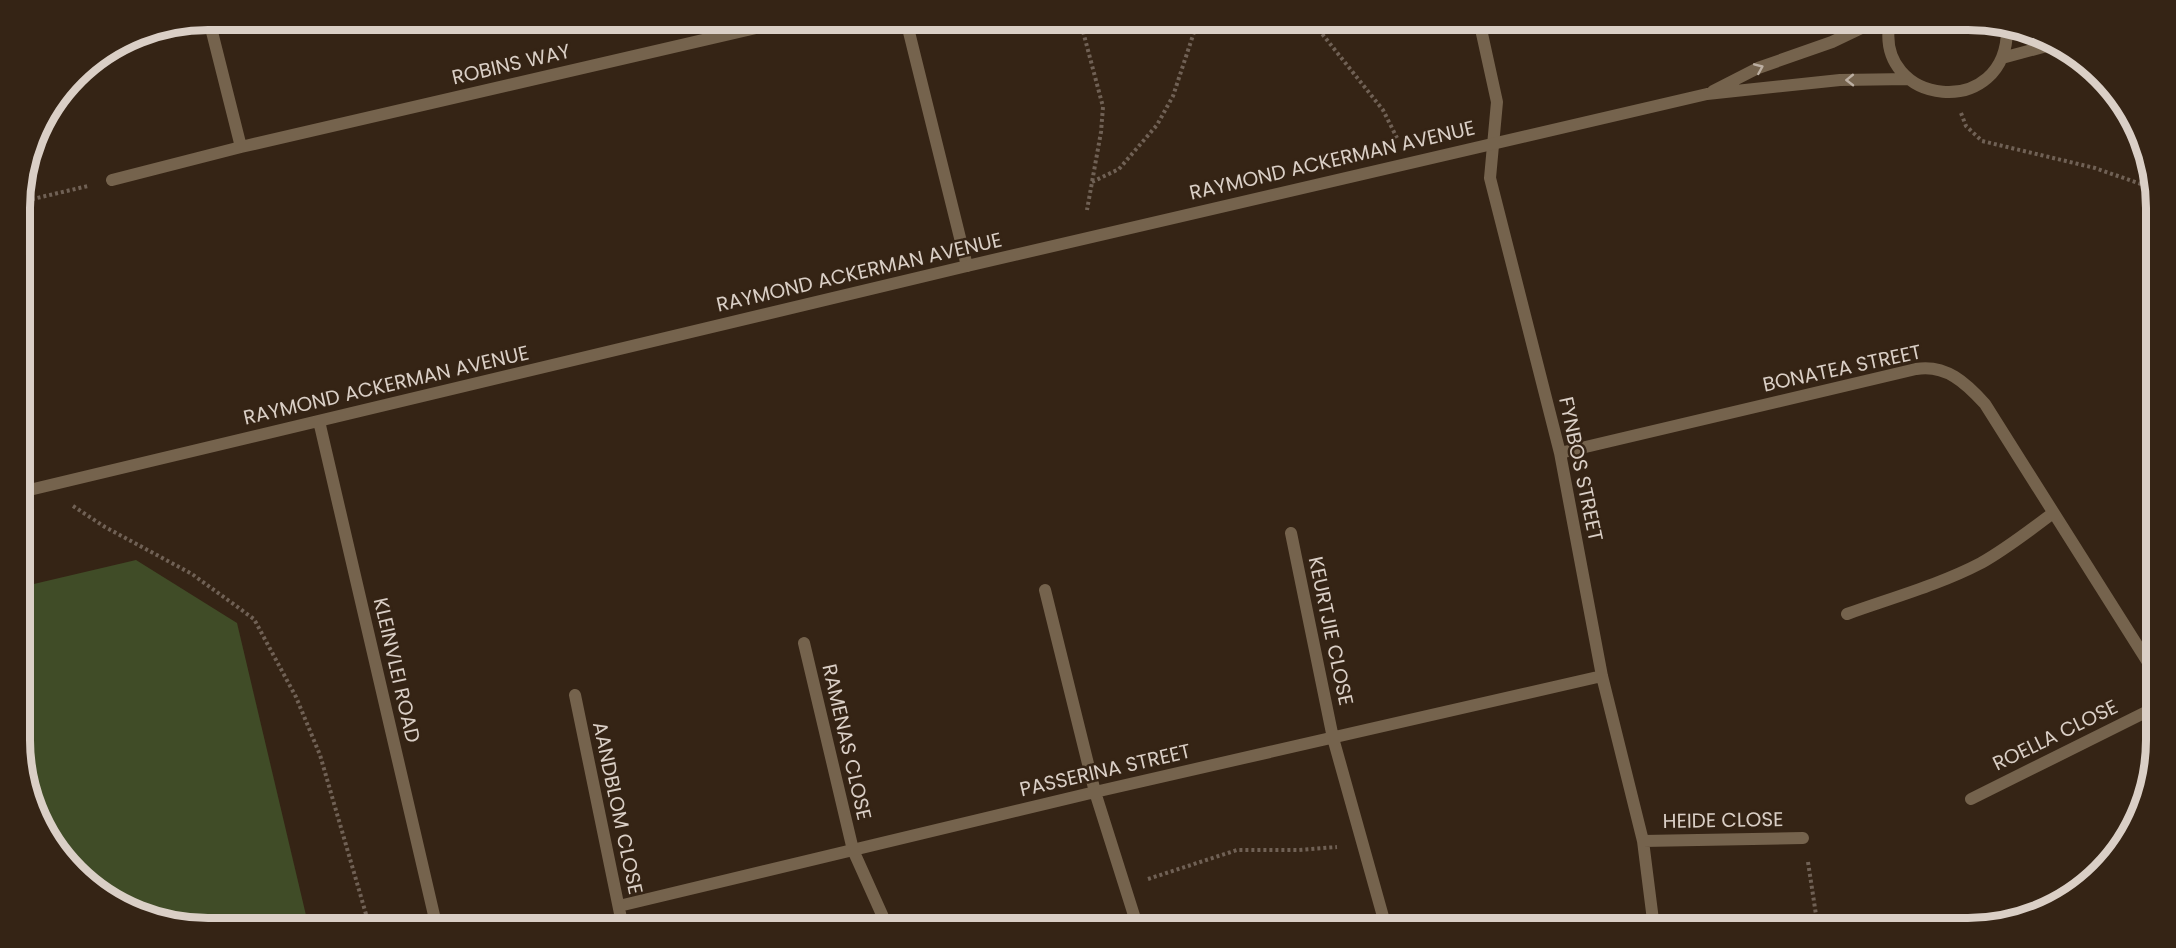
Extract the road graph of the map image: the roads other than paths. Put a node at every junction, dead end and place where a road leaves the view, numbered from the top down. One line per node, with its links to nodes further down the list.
1 (212, 30): 13 (street)
2 (747, 30): 13 (street, ROBINS WAY)
3 (908, 30): 15 (street)
4 (1481, 30): 12 (street, FYNBOS STREET)
5 (1857, 30): 11 (street, RAYMOND ACKERMAN AVENUE, one-way to 5)
6 (1887, 30): 10 (street)
7 (2007, 34): 9 (street)
8 (2043, 47): 9 (street)
9 (2002, 58): 10 (street)
10 (1909, 79): 11 (street, RAYMOND ACKERMAN AVENUE, one-way to 11)
11 (1707, 94): 12 (street, RAYMOND ACKERMAN AVENUE)
12 (1493, 142): 15 (street, RAYMOND ACKERMAN AVENUE); 17 (street, FYNBOS STREET)
13 (241, 147): 14 (street, ROBINS WAY)
14 (112, 180)
15 (967, 266): 16 (street, RAYMOND ACKERMAN AVENUE)
16 (319, 421): 18 (street, RAYMOND ACKERMAN AVENUE); 35 (street, KLEINVLEI ROAD)
17 (1560, 453): 19 (street, BONATEA STREET); 25 (street, FYNBOS STREET)
18 (30, 490)
19 (2053, 513): 22 (street); 24 (street, BONATEA STREET)
20 (1291, 533): 28 (street, KEURTJIE CLOSE)
21 (1045, 591): 29 (street)
22 (1847, 614)
23 (804, 643): 33 (street, RAMENAS CLOSE)
24 (2146, 659)
25 (1602, 676): 28 (street, PASSERINA STREET); 32 (street, FYNBOS STREET)
26 (575, 695): 34 (street, AANDBLOM CLOSE)
27 (2146, 712): 30 (street, ROELLA CLOSE)
28 (1333, 738): 29 (street, PASSERINA STREET); 39 (street, KEURTJIE CLOSE)
29 (1095, 792): 33 (street, PASSERINA STREET); 38 (street)
30 (1971, 799)
31 (1803, 838): 32 (street, HEIDE CLOSE)
32 (1643, 841): 40 (street, FYNBOS STREET)
33 (853, 850): 34 (street, PASSERINA STREET); 37 (street, RAMENAS CLOSE)
34 (619, 906): 36 (street, AANDBLOM CLOSE)
35 (435, 918)
36 (621, 918)
37 (884, 918)
38 (1135, 918)
39 (1383, 918)
40 (1653, 918)

